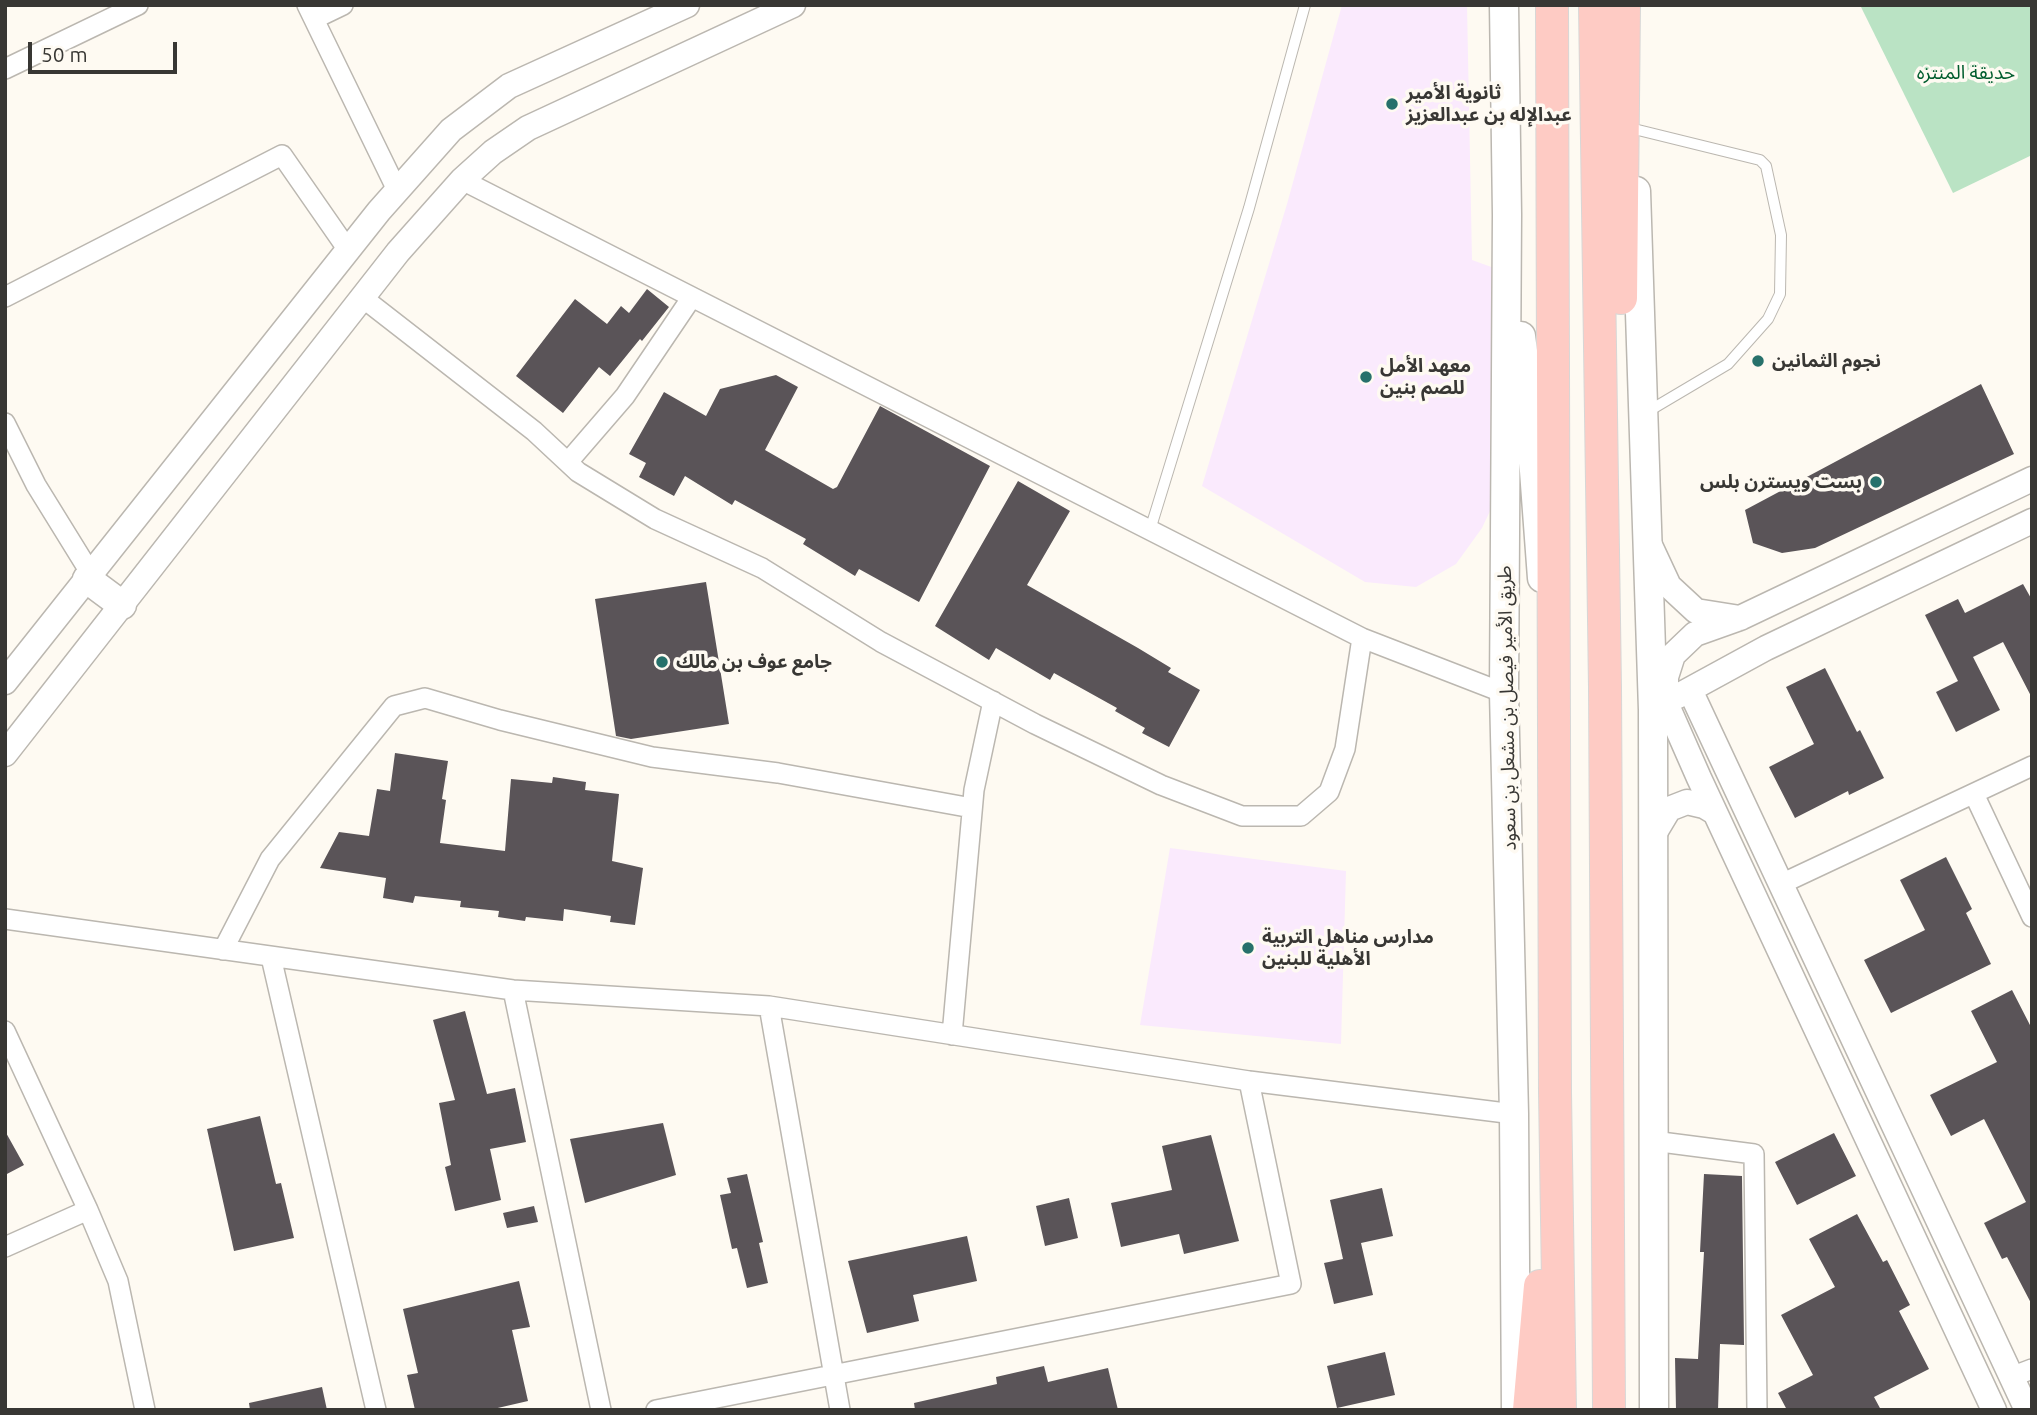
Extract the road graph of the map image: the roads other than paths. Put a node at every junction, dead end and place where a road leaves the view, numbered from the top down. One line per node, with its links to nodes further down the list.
1 (138, 5): 12 (street)
2 (344, 5): 11 (street)
3 (793, 5): 14 (street)
4 (1305, 5): 26 (lane)
5 (1504, 5): 16 (main road, طريق الأمير فيصل بن مشعل بن سعود)
6 (1552, 5): 36 (main road)
7 (1595, 5): 33 (main road)
8 (1624, 5): 33 (main road)
9 (1630, 5): 13 (main road)
10 (674, 8): 15 (street)
11 (311, 12): 15 (street)
12 (5, 69)
13 (1634, 129): 21 (main road); 21 (lane)
14 (462, 180): 19 (street); 20 (street)
15 (397, 190): 17 (street)
16 (1507, 215): 35 (main road, طريق الأمير فيصل بن مشعل بن سعود); 36 (main road)
17 (348, 250): 18 (street); 28 (street)
18 (5, 297)
19 (692, 297): 23 (street); 26 (street)
20 (362, 298): 23 (street); 29 (street)
21 (1644, 414): 27 (main road)
22 (5, 423): 28 (street)
23 (568, 463): 37 (street)
24 (2032, 479): 30 (street)
25 (2032, 521): 34 (street)
26 (1150, 530): 31 (street)
27 (1647, 539): 30 (street); 38 (main road)
28 (89, 577): 29 (main road); 32 (street)
29 (122, 605): 39 (street)
30 (1740, 618): 38 (street)
31 (1362, 638): 35 (street); 37 (street)
32 (5, 682)
33 (1605, 687): 70 (main road)
34 (1690, 690): 38 (street); 45 (street)
35 (1504, 693): 56 (main road, طريق الأمير فيصل بن مشعل بن سعود)
36 (1555, 696): 55 (main road)
37 (993, 701): 42 (street)
38 (1660, 707): 43 (street); 44 (main road)
39 (5, 754)
40 (2032, 766): 41 (street)
41 (1973, 793): 45 (street); 46 (street)
42 (972, 808): 48 (street); 53 (street)
43 (1714, 812): 44 (street); 73 (street)
44 (1654, 834): 57 (main road)
45 (1781, 884): 60 (street)
46 (2032, 917)
47 (5, 919): 48 (street)
48 (223, 950): 49 (street)
49 (271, 957): 50 (street); 63 (street)
50 (513, 990): 51 (street); 64 (street)
51 (769, 1006): 53 (street); 61 (street)
52 (5, 1031): 58 (street)
53 (952, 1035): 54 (street)
54 (1249, 1081): 56 (street); 61 (street)
55 (1555, 1093): 68 (main road); 69 (main road)
56 (1514, 1114): 67 (main road, طريق الأمير فيصل بن مشعل بن سعود)
57 (1653, 1141): 71 (main road); 72 (street)
58 (88, 1210): 59 (street); 62 (street)
59 (5, 1247)
60 (2021, 1373): 74 (street)
61 (834, 1375): 65 (street); 66 (street)
62 (145, 1410)
63 (376, 1410)
64 (601, 1410)
65 (656, 1410)
66 (839, 1410)
67 (1516, 1410)
68 (1529, 1410)
69 (1560, 1410)
70 (1609, 1410)
71 (1654, 1410)
72 (1757, 1410)
73 (1994, 1410)
74 (2026, 1410)

